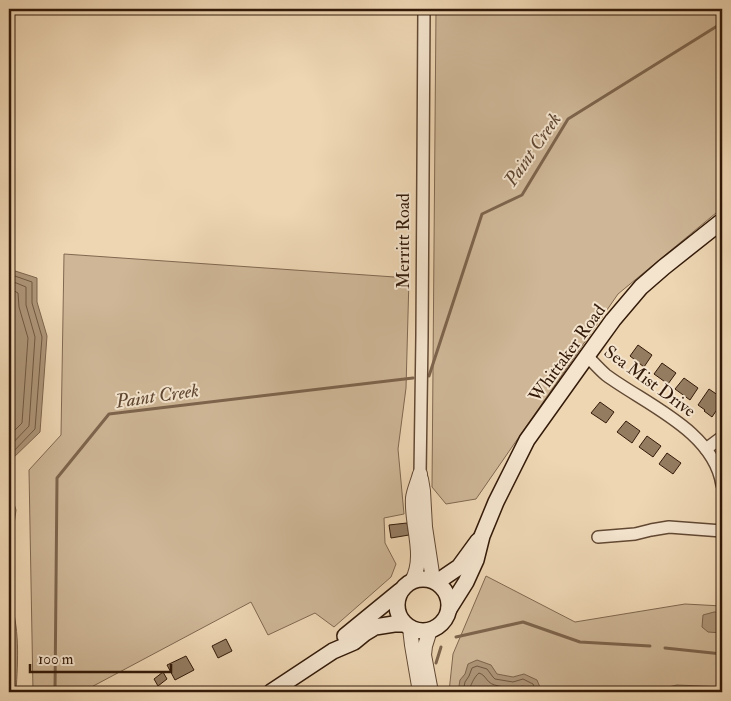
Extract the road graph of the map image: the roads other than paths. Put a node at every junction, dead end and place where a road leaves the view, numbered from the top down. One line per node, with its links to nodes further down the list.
1 (424, 9): 6 (street, Merritt Road)
2 (722, 222): 3 (main road, Whittaker Road)
3 (587, 356): 5 (street, Sea Mist Drive); 9 (main road, Whittaker Road)
4 (722, 437): 5 (street)
5 (706, 449): 7 (street, Sea Mist Drive)
6 (420, 474): 11 (street, Merritt Road); 12 (street, Merritt Road)
7 (722, 485)
8 (722, 531): 10 (street)
9 (482, 536): 11 (main road, Whittaker Road); 13 (main road, Whittaker Road)
10 (598, 538)
11 (435, 581): 12 (main road); 13 (main road)
12 (406, 586): 14 (main road); 16 (main road)
13 (449, 609): 15 (main road)
14 (408, 626): 15 (main road); 16 (main road); 18 (street)
15 (430, 630): 19 (street)
16 (333, 651): 17 (main road)
17 (271, 692)
18 (420, 692)
19 (431, 692)

